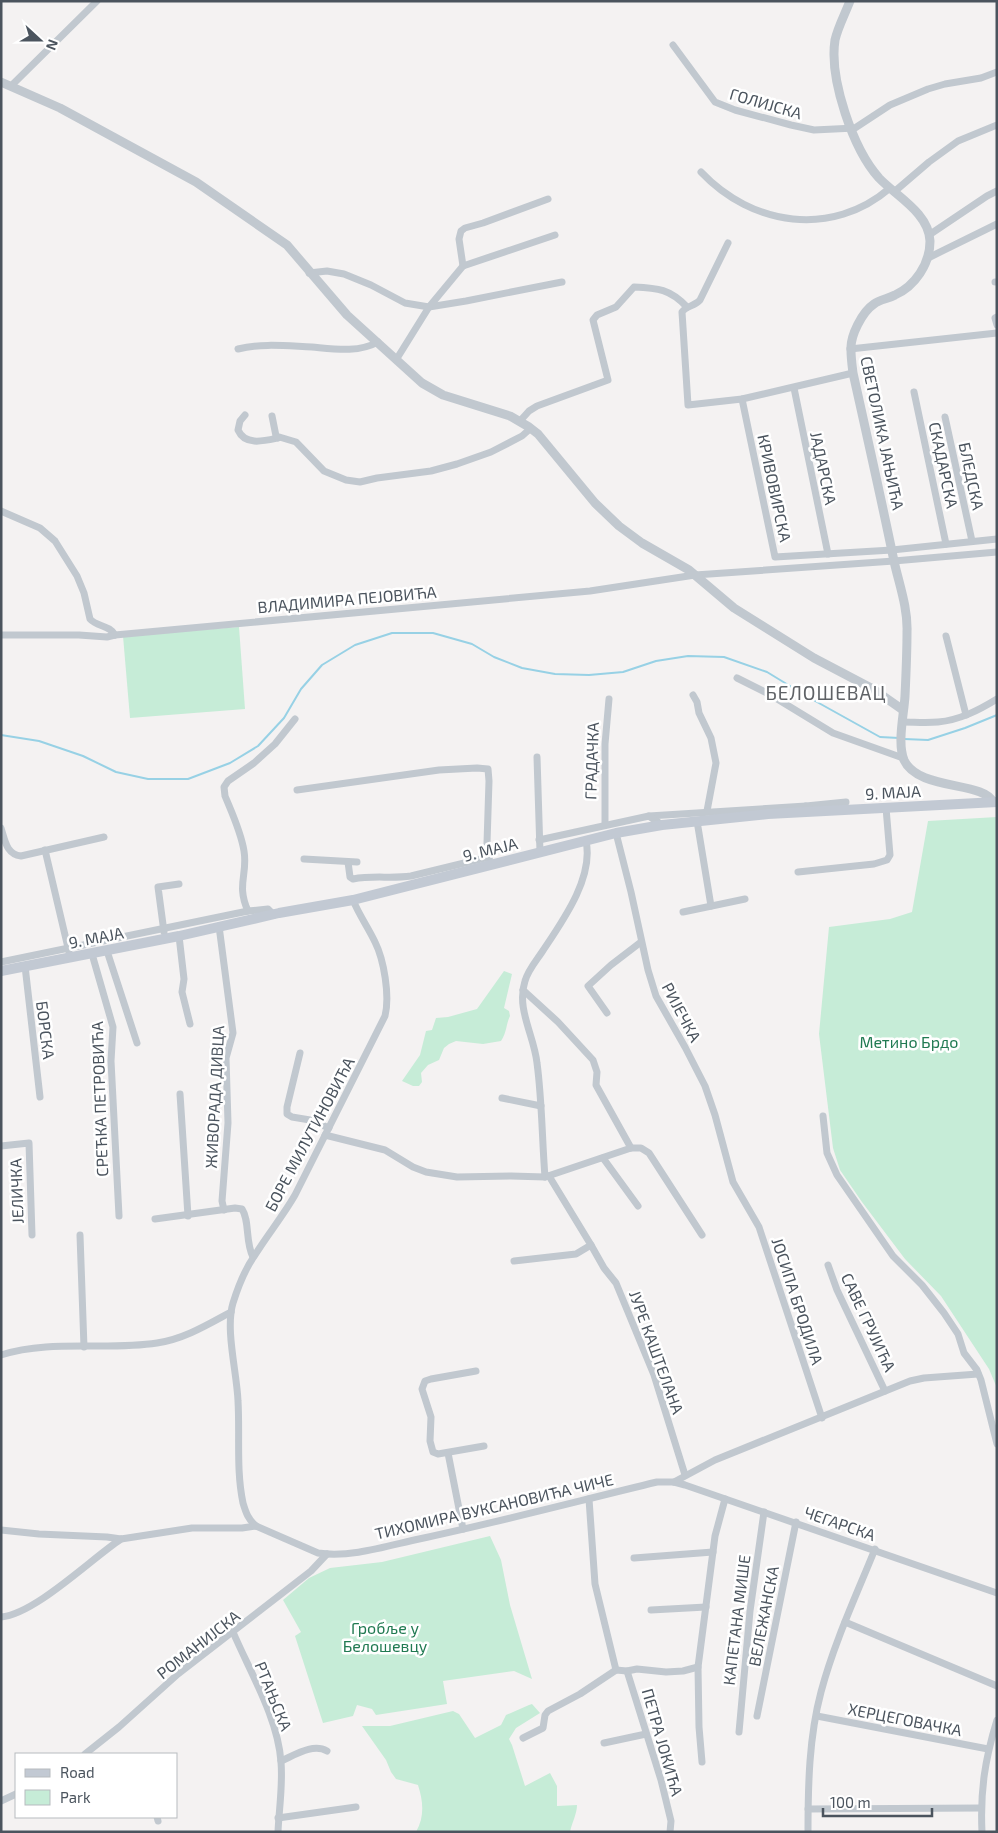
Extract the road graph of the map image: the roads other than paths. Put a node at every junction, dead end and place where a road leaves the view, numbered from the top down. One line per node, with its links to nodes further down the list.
1 (97, 1): 6 (street)
2 (850, 1): 8 (street)
3 (673, 45): 8 (street, ГОЛИЈСКА)
4 (997, 72): 8 (street)
5 (1, 82): 6 (street)
6 (11, 86): 19 (street)
7 (997, 125): 10 (street)
8 (850, 129): 10 (street)
9 (701, 172): 10 (street)
10 (892, 190): 15 (street)
11 (997, 191): 15 (street)
12 (548, 199): 18 (street)
13 (997, 224): 17 (street)
14 (555, 235): 18 (street)
15 (929, 235): 17 (street, СВЕТОЛИКА ЈАЊИЋА)
16 (728, 243): 22 (street)
17 (928, 258): 28 (street, СВЕТОЛИКА ЈАЊИЋА)
18 (463, 266): 21 (street)
19 (309, 273): 21 (street); 26 (street)
20 (562, 282): 21 (street)
21 (429, 306): 29 (street)
22 (687, 308): 33 (street); 37 (street)
23 (997, 317): 24 (street)
24 (997, 325)
25 (997, 333): 28 (street)
26 (378, 342): 27 (street); 29 (street)
27 (238, 349)
28 (850, 349): 30 (street, СВЕТОЛИКА ЈАЊИЋА)
29 (396, 360): 37 (street)
30 (853, 373): 31 (street); 44 (street, СВЕТОЛИКА ЈАЊИЋА)
31 (794, 388): 33 (street); 46 (street, ЈАДАРСКА)
32 (914, 392): 43 (street, СКАДАРСКА)
33 (742, 399): 46 (street, КРИВОВИРСКА)
34 (245, 414): 39 (street)
35 (272, 416): 39 (street)
36 (945, 417): 42 (street, БЛЕДСКА)
37 (520, 421): 38 (street)
38 (531, 428): 39 (street); 48 (street)
39 (278, 438)
40 (1, 510): 50 (street)
41 (997, 539): 42 (street, КРИВОВИРСКА)
42 (972, 541): 43 (street, КРИВОВИРСКА)
43 (946, 544): 44 (street, КРИВОВИРСКА)
44 (892, 550): 46 (street, КРИВОВИРСКА); 47 (street, СВЕТОЛИКА ЈАЊИЋА)
45 (997, 552): 47 (street, ВЛАДИМИРА ПЕЈОВИЋА)
46 (828, 554)
47 (894, 561): 48 (street, ВЛАДИМИРА ПЕЈОВИЋА); 53 (street, СВЕТОЛИКА ЈАЊИЋА)
48 (695, 575): 50 (street, ВЛАДИМИРА ПЕЈОВИЋА); 55 (street)
49 (1, 634): 50 (street, ВЛАДИМИРА ПЕЈОВИЋА)
50 (115, 635)
51 (946, 636): 59 (street)
52 (737, 678): 63 (street)
53 (905, 690): 55 (street); 58 (street, СВЕТОЛИКА ЈАЊИЋА)
54 (693, 695): 69 (street)
55 (886, 698): 58 (street)
56 (609, 699): 72 (street, ГРАДАЧКА)
57 (997, 699): 59 (street)
58 (903, 710): 61 (street, СВЕТОЛИКА ЈАЊИЋА)
59 (966, 715): 61 (street)
60 (294, 719): 90 (street)
61 (902, 724): 63 (street, СВЕТОЛИКА ЈАЊИЋА)
62 (537, 757): 77 (street)
63 (903, 758): 66 (street)
64 (297, 790): 82 (street)
65 (846, 802): 67 (street)
66 (995, 802): 68 (main road, 9. МАЈА)
67 (810, 808): 68 (main road, 9. МАЈА); 69 (street); 71 (main road, 9. МАЈА)
68 (886, 808): 85 (street)
69 (708, 812): 70 (street)
70 (649, 816): 72 (street); 73 (street)
71 (697, 821): 73 (main road, 9. МАЈА); 89 (street)
72 (605, 825): 77 (street)
73 (662, 825): 75 (main road, 9. МАЈА)
74 (1, 828): 79 (street)
75 (616, 833): 78 (main road, 9. МАЈА); 96 (street, РИЈЕЧКА)
76 (104, 837): 79 (street)
77 (539, 840): 80 (street)
78 (586, 841): 80 (main road, 9. МАЈА); 103 (street)
79 (45, 850): 98 (street)
80 (540, 852): 82 (main road, 9. МАЈА)
81 (304, 860): 83 (street)
82 (490, 861): 83 (street); 88 (main road, 9. МАЈА)
83 (348, 862): 84 (street)
84 (357, 862)
85 (798, 872)
86 (179, 884): 94 (street)
87 (745, 899): 89 (street)
88 (353, 900): 92 (main road, 9. МАЈА); 113 (street, БОРЕ МИЛУТИНОВИЋА)
89 (710, 906): 91 (street)
90 (248, 911): 92 (street); 94 (street)
91 (683, 912)
92 (274, 914): 93 (main road, 9. МАЈА)
93 (219, 926): 95 (main road, 9. МАЈА); 120 (street, ЖИВОРАДА ДИВЦА)
94 (164, 934): 95 (main road, 9. МАЈА); 97 (main road, 9. МАЈА); 98 (street)
95 (179, 936): 105 (street)
96 (641, 942): 104 (street); 118 (street, РИЈЕЧКА)
97 (107, 951): 99 (main road, 9. МАЈА); 106 (street)
98 (70, 953): 99 (main road, 9. МАЈА); 100 (street); 101 (main road, 9. МАЈА)
99 (92, 954): 121 (street, СРЕЋКА ПЕТРОВИЋА)
100 (1, 962)
101 (25, 966): 102 (main road, 9. МАЈА); 109 (street, БОРСКА)
102 (1, 971)
103 (523, 990): 111 (street); 115 (street)
104 (607, 1013)
105 (190, 1024)
106 (137, 1043)
107 (300, 1053): 113 (street)
108 (180, 1094): 122 (street)
109 (40, 1097)
110 (502, 1098): 111 (street)
111 (541, 1106): 117 (street)
112 (823, 1116): 135 (street)
113 (327, 1132): 117 (street); 128 (street, БОРЕ МИЛУТИНОВИЋА)
114 (1, 1146): 124 (street, ЈЕЛИЧКА)
115 (631, 1148): 116 (street); 126 (street)
116 (603, 1158): 117 (street); 119 (street)
117 (547, 1176): 127 (street, ЈУРЕ КАШТЕЛАНА)
118 (742, 1197): 137 (street, ЈОСИПА БРОДИЛА)
119 (638, 1206)
120 (224, 1210): 122 (street); 128 (street)
121 (118, 1216)
122 (188, 1216): 123 (street)
123 (155, 1219)
124 (32, 1235)
125 (80, 1235): 132 (street)
126 (702, 1235)
127 (591, 1245): 129 (street); 141 (street, ЈУРЕ КАШТЕЛАНА)
128 (253, 1257): 131 (street, БОРЕ МИЛУТИНОВИЋА)
129 (514, 1261)
130 (828, 1265): 136 (street, САВЕ ГРУЈИЋА)
131 (231, 1312): 132 (street); 147 (street, БОРЕ МИЛУТИНОВИЋА)
132 (84, 1347): 133 (street)
133 (1, 1355)
134 (476, 1372): 140 (street)
135 (978, 1374): 136 (street, ТИХОМИРА ВУКСАНОВИЋА ЧИЧЕ); 138 (street)
136 (885, 1391): 137 (street, ТИХОМИРА ВУКСАНОВИЋА ЧИЧЕ)
137 (822, 1418): 141 (street, ТИХОМИРА ВУКСАНОВИЋА ЧИЧЕ)
138 (997, 1444)
139 (484, 1446): 140 (street)
140 (448, 1453): 148 (street)
141 (686, 1475): 142 (street, ТИХОМИРА ВУКСАНОВИЋА ЧИЧЕ)
142 (674, 1482): 143 (street, ТИХОМИРА ВУКСАНОВИЋА ЧИЧЕ); 144 (street, ЧЕГАРСКА)
143 (589, 1499): 148 (street, ТИХОМИРА ВУКСАНОВИЋА ЧИЧЕ); 162 (street)
144 (725, 1499): 145 (street, ЧЕГАРСКА); 152 (street)
145 (764, 1512): 146 (street, ЧЕГАРСКА); 168 (street, КАПЕТАНА МИШЕ)
146 (796, 1522): 151 (street, ЧЕГАРСКА); 165 (street, ВЕЛЕЖАНСКА)
147 (256, 1526): 150 (street, ТИХОМИРА ВУКСАНОВИЋА ЧИЧЕ); 153 (street, ТИХОМИРА ВУКСАНОВИЋА ЧИЧЕ)
148 (464, 1528): 153 (street, ТИХОМИРА ВУКСАНОВИЋА ЧИЧЕ)
149 (1, 1530): 150 (street, ТИХОМИРА ВУКСАНОВИЋА ЧИЧЕ)
150 (121, 1539): 158 (street)
151 (875, 1550): 155 (street, ЧЕГАРСКА); 159 (street)
152 (713, 1552): 154 (street); 156 (street)
153 (327, 1554): 160 (street, РОМАНИЈСКА)
154 (634, 1558)
155 (997, 1593)
156 (706, 1606): 157 (street); 161 (street)
157 (651, 1610)
158 (1, 1617)
159 (845, 1622): 164 (street); 166 (street)
160 (233, 1632): 174 (street, РОМАНИЈСКА); 175 (street, РТАЊСКА)
161 (698, 1667): 163 (street); 176 (street)
162 (616, 1670): 163 (street); 170 (street)
163 (627, 1671): 169 (street, ПЕТРА ЈОКИЋА)
164 (997, 1686)
165 (757, 1716)
166 (817, 1716): 172 (street, ХЕРЦЕГОВАЧКА); 181 (street)
167 (997, 1720): 172 (street)
168 (739, 1732)
169 (646, 1734): 171 (street); 184 (street, ПЕТРА ЈОКИЋА)
170 (523, 1738)
171 (604, 1743)
172 (988, 1749): 180 (street)
173 (327, 1751): 175 (street)
174 (86, 1753)
175 (281, 1761): 182 (street, РТАЊСКА)
176 (702, 1762)
177 (15, 1794): 178 (street)
178 (1, 1801)
179 (356, 1807): 182 (street)
180 (981, 1808): 181 (street); 186 (street)
181 (808, 1809): 185 (street)
182 (278, 1818): 183 (street, РТАЊСКА)
183 (278, 1832)
184 (670, 1832)
185 (808, 1832)
186 (982, 1832)

